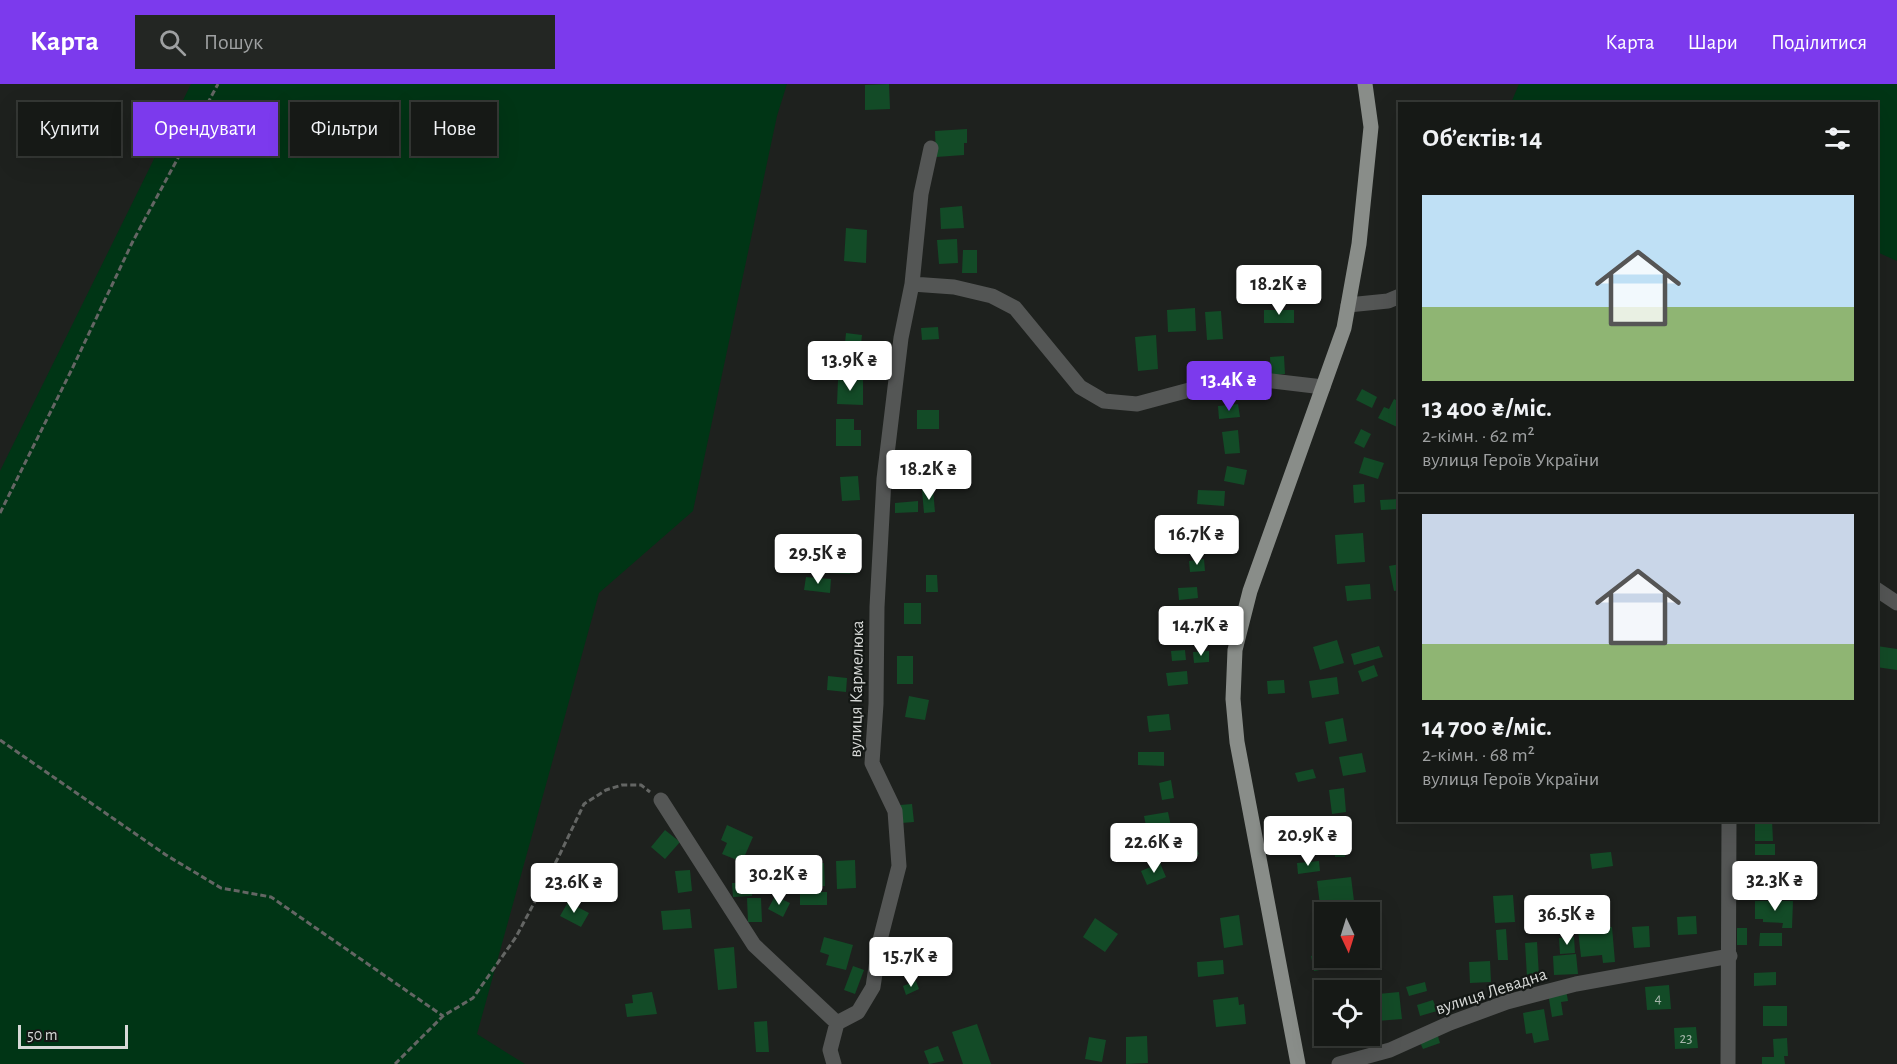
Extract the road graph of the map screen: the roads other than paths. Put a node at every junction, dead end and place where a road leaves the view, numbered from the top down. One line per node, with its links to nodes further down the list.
1 (1365, 84): 5 (main road)
2 (931, 148): 3 (street, вулиця Кармелюка)
3 (912, 284): 6 (street); 12 (street, вулиця Кармелюка)
4 (1398, 297): 5 (street)
5 (1348, 305): 6 (main road)
6 (1323, 387): 14 (main road)
7 (1878, 590): 8 (street)
8 (1897, 603)
9 (661, 800): 12 (street)
10 (1729, 822): 11 (street)
11 (1730, 956): 15 (street, вулиця Левадна); 16 (street)
12 (837, 1023): 13 (street)
13 (834, 1064)
14 (1298, 1064)
15 (1339, 1064)
16 (1728, 1064)

